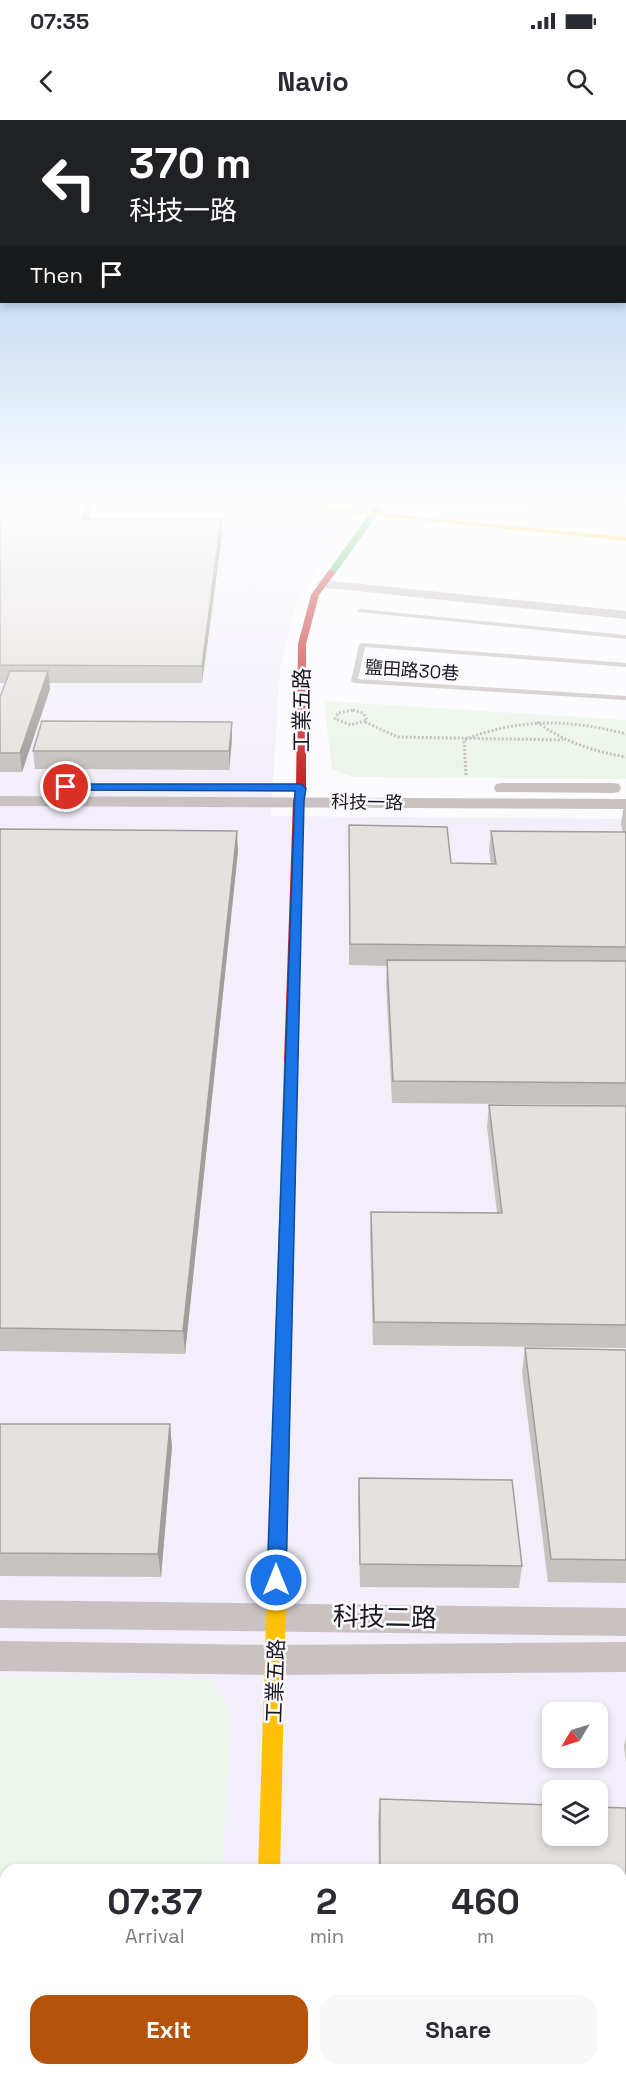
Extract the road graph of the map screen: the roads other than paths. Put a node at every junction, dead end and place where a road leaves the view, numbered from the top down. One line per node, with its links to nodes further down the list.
1 (317, 592): 10 (street, 工業五路)
2 (403, 592): 4 (street)
3 (360, 611): 5 (lane)
4 (626, 615)
5 (626, 637)
6 (626, 665): 7 (lane, 鹽田路30巷)
7 (626, 698)
8 (0, 787): 10 (street, 科技一路)
9 (626, 789): 10 (street, 科技一路)
10 (300, 794): 11 (street, 科技一路); 12 (street, 科技一路); 14 (street, 工業五路)
11 (0, 801)
12 (626, 804)
13 (0, 1614): 14 (street, 科技二路)
14 (277, 1616): 15 (street, 科技二路); 18 (street, 工業五路)
15 (626, 1622)
16 (0, 1656): 18 (street, 科技二路)
17 (626, 1657): 18 (street, 科技二路)
18 (275, 1660): 19 (street, 工業五路)
19 (269, 1864)

